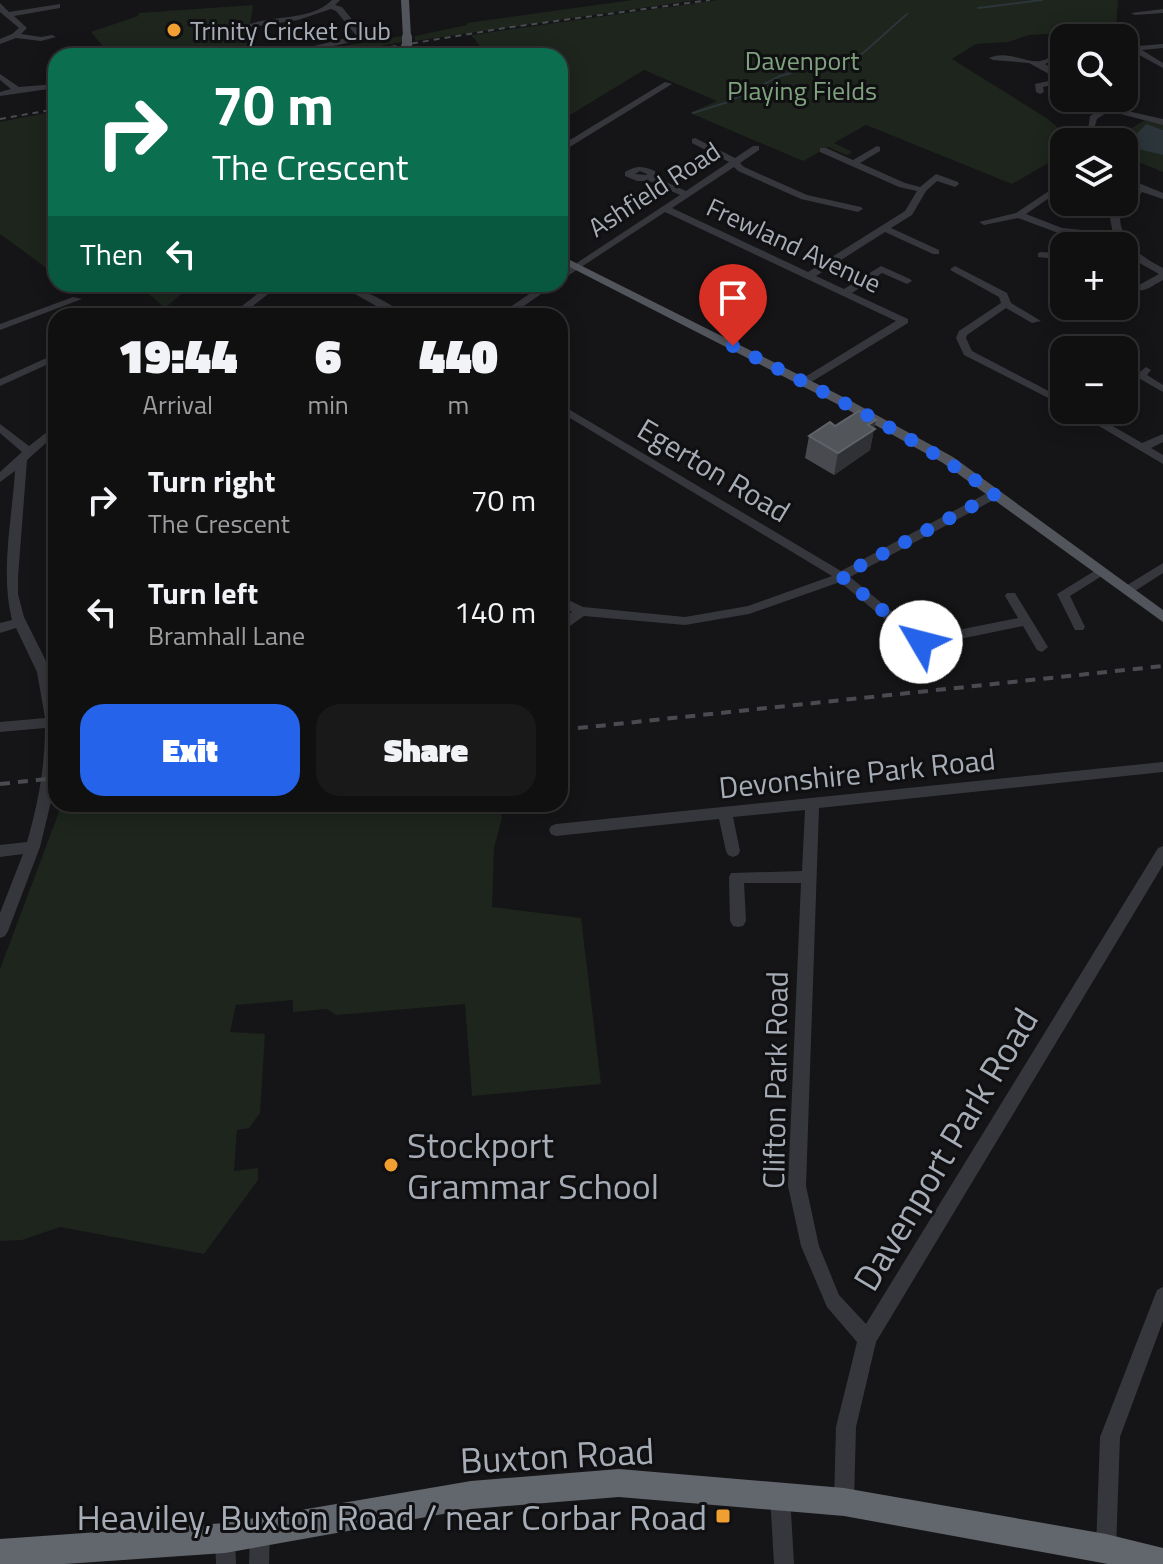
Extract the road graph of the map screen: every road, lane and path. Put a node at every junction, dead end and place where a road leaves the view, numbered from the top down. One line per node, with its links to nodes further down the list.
1 (405, 0): 14 (main road, bridge)
2 (334, 3): 8 (street); 13 (street)
3 (0, 5): 7 (street)
4 (57, 6): 7 (street)
5 (1163, 11): 6 (street)
6 (1135, 13)
7 (7, 15): 9 (street)
8 (252, 25)
9 (15, 36): 10 (street); 11 (street)
10 (0, 42)
11 (62, 45)
12 (1163, 46): 15 (street)
13 (313, 48)
14 (406, 48)
15 (1138, 49)
16 (1138, 51): 20 (street)
17 (993, 58): 19 (street)
18 (1050, 59): 19 (street)
19 (1042, 63): 21 (street)
20 (1163, 66)
21 (1050, 69)
22 (0, 76): 26 (street)
23 (1050, 83): 27 (street)
24 (668, 84): 34 (street)
25 (48, 87): 26 (street)
26 (17, 90): 28 (street)
27 (1040, 92)
28 (0, 94)
29 (1104, 112): 31 (street)
30 (1124, 112): 32 (street)
31 (1077, 120)
32 (1163, 122)
33 (695, 141): 38 (street)
34 (568, 145)
35 (756, 148): 38 (street, Ashfield Road)
36 (877, 149): 39 (street)
37 (823, 150): 39 (street)
38 (736, 162): 47 (street, Ashfield Road); 50 (street)
39 (854, 163): 45 (street)
40 (922, 171): 41 (street)
41 (936, 177): 43 (street); 45 (street)
42 (650, 178): 47 (street)
43 (955, 184)
44 (1140, 188): 48 (street); 55 (street)
45 (922, 190): 53 (street)
46 (1032, 193): 51 (street)
47 (686, 194): 49 (street, Ashfield Road)
48 (1163, 196)
49 (664, 208): 61 (street, Ashfield Road); 65 (street, Frewland Avenue)
50 (858, 209)
51 (1019, 215): 52 (street); 54 (street)
52 (993, 224)
53 (885, 229): 56 (street); 65 (street)
54 (1070, 232)
55 (1117, 232)
56 (936, 252)
57 (1050, 254): 58 (street)
58 (1041, 255)
59 (1138, 257): 64 (street)
60 (568, 262): 61 (main road)
61 (577, 267): 63 (street, Ashfield Road); 83 (main road)
62 (955, 269): 73 (street)
63 (568, 273)
64 (1163, 274): 67 (street)
65 (809, 276): 71 (street, Frewland Avenue)
66 (907, 281): 71 (street)
67 (1138, 289)
68 (266, 292): 75 (street)
69 (358, 292): 76 (street)
70 (539, 292): 77 (street)
71 (845, 293): 83 (street, Frewland Avenue)
72 (77, 299): 74 (street)
73 (1006, 304): 79 (street); 86 (street)
74 (52, 308)
75 (244, 308)
76 (387, 308)
77 (514, 308)
78 (48, 310): 80 (street)
79 (1036, 321)
80 (0, 327)
81 (48, 360): 84 (street)
82 (1146, 370): 85 (street)
83 (804, 382): 96 (main road)
84 (0, 383)
85 (1163, 389)
86 (1050, 396)
87 (568, 412): 99 (street, Egerton Road)
88 (1102, 424): 92 (street)
89 (0, 427): 93 (street)
90 (48, 435): 93 (street)
91 (1163, 437): 92 (street)
92 (1144, 447): 94 (street)
93 (25, 456): 95 (street); 106 (street)
94 (1163, 460)
95 (0, 478)
96 (995, 494): 98 (main road); 99 (street)
97 (1163, 567): 100 (street)
98 (1101, 571): 100 (main road); 108 (street)
99 (836, 578): 103 (street); 105 (street); 110 (street)
100 (1128, 590): 104 (main road)
101 (1011, 596): 105 (street)
102 (568, 604): 103 (street)
103 (581, 611): 107 (street)
104 (1163, 617)
105 (1026, 621): 111 (street)
106 (19, 622): 109 (street); 113 (street)
107 (568, 622)
108 (1079, 627)
109 (0, 628)
110 (895, 635)
111 (1042, 647)
112 (48, 660): 113 (street)
113 (40, 661): 114 (street)
114 (48, 702)
115 (48, 722): 116 (street)
116 (0, 727)
117 (1163, 767): 119 (street, Devonshire Park Road)
118 (48, 796): 122 (street)
119 (812, 804): 120 (street, Devonshire Park Road); 126 (street, Clifton Park Road)
120 (725, 813): 121 (street, Devonshire Park Road); 125 (street)
121 (556, 830)
122 (33, 847): 123 (street); 128 (street)
123 (0, 851)
124 (1163, 852): 130 (street, Davenport Park Road)
125 (734, 864): 126 (street); 127 (street)
126 (809, 877): 130 (street, Clifton Park Road)
127 (738, 921)
128 (0, 931)
129 (1163, 1296): 134 (street)
130 (867, 1339): 132 (street, Davenport Park Road)
131 (780, 1495): 132 (highway, Buxton Road); 133 (highway, Buxton Road); 139 (street)
132 (844, 1502): 134 (highway, Buxton Road)
133 (260, 1532): 135 (highway, Buxton Road); 138 (street)
134 (1106, 1549): 137 (highway, Buxton Road)
135 (225, 1551): 136 (highway, Buxton Road)
136 (0, 1554)
137 (1163, 1563)
138 (259, 1564)
139 (784, 1564)

